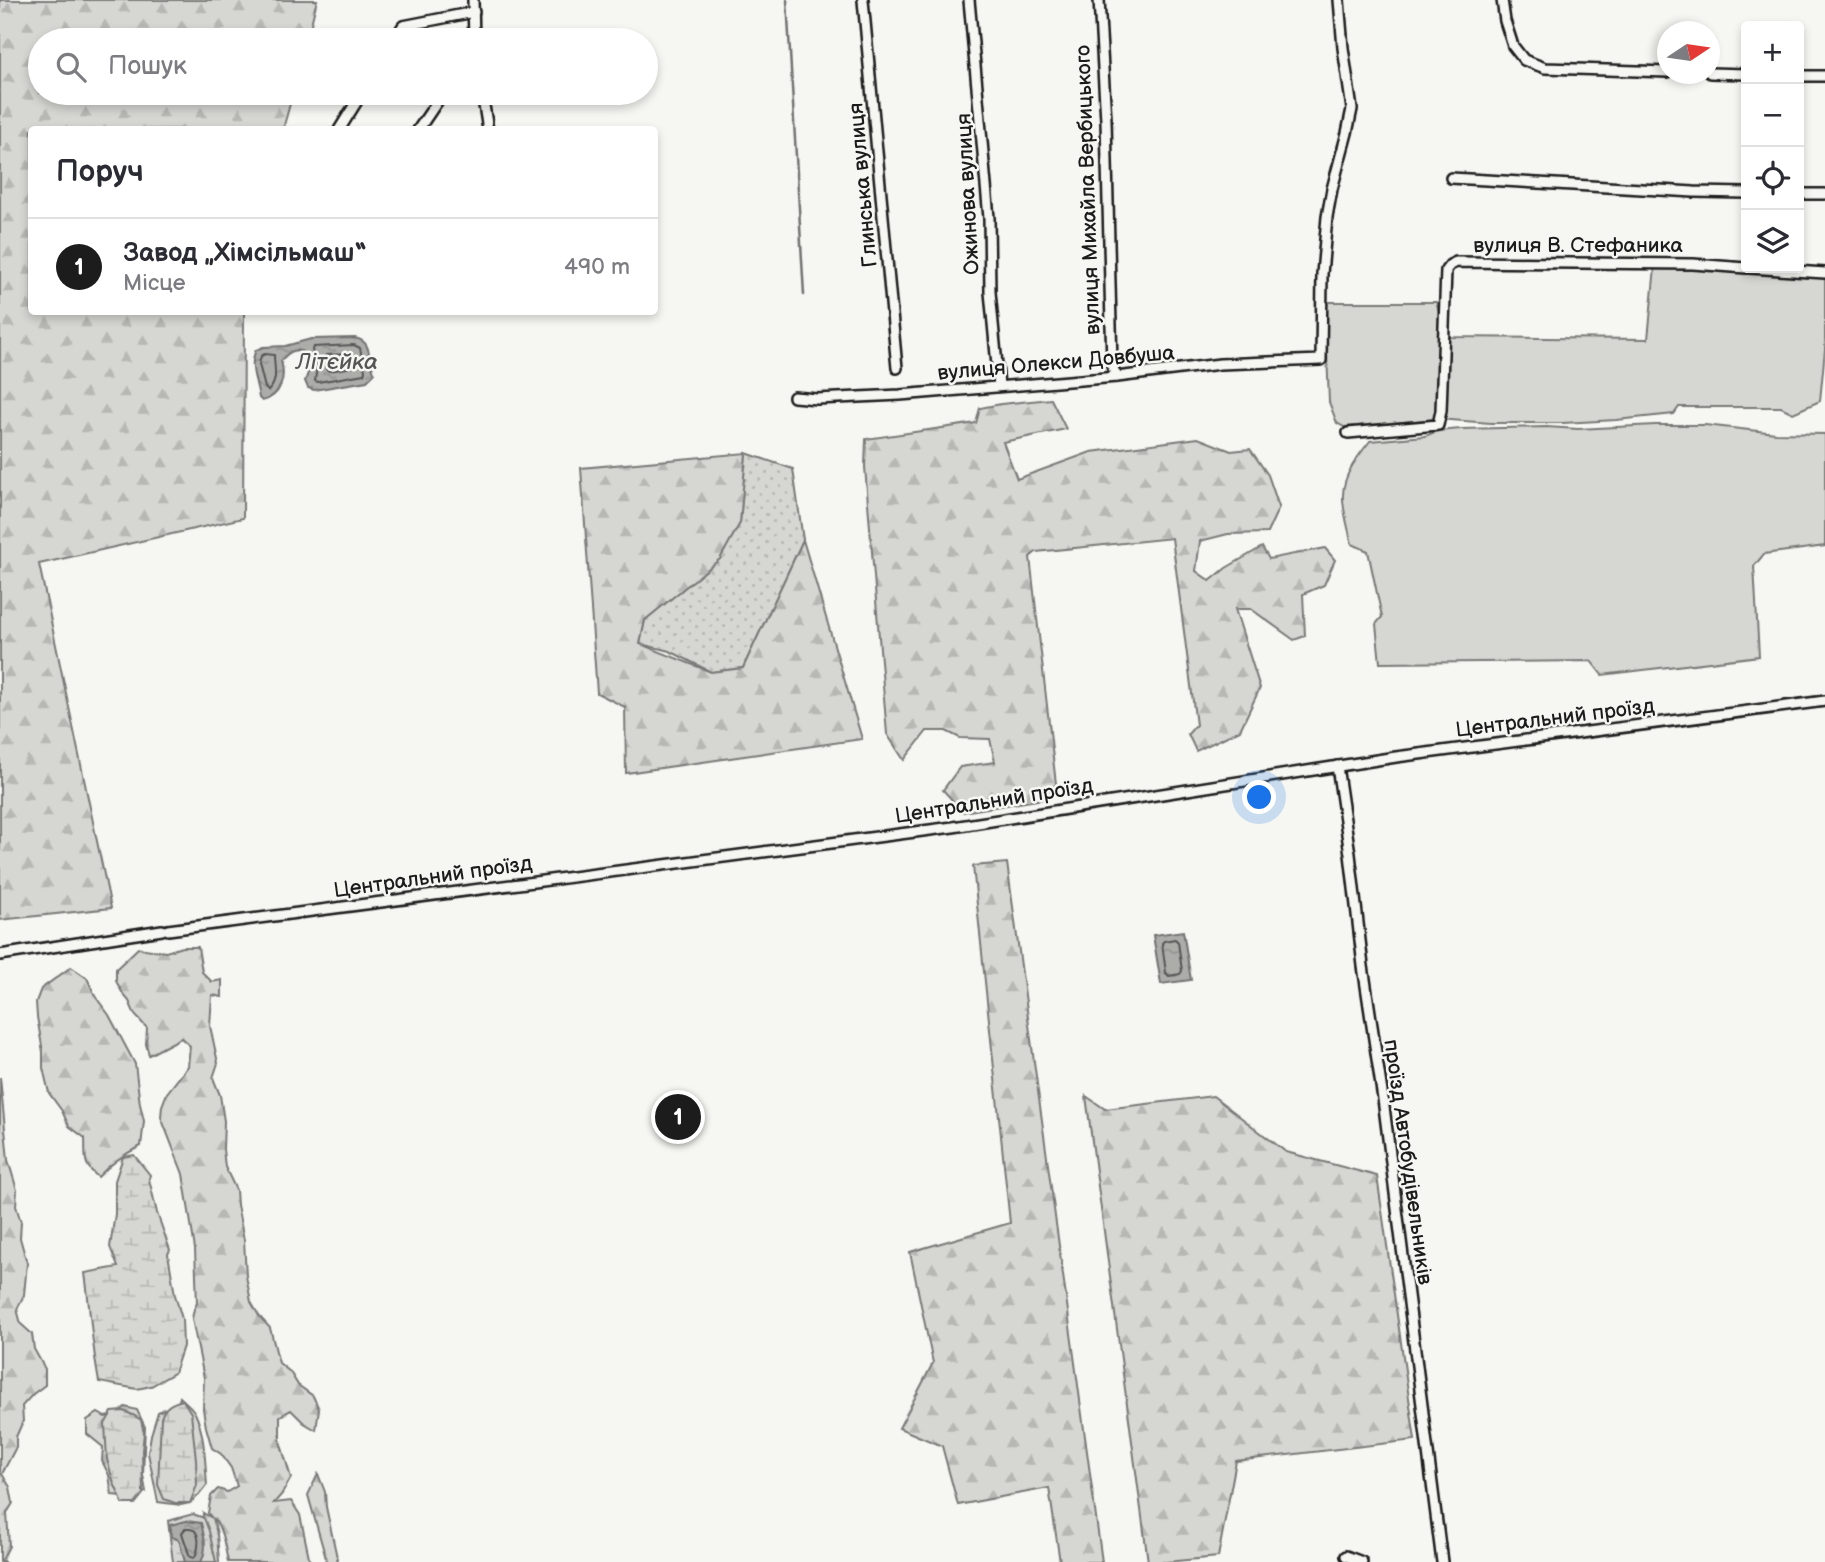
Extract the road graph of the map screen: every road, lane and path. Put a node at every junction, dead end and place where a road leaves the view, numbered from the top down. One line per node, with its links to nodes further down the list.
1 (473, 0): 7 (street)
2 (863, 0): 28 (street, Глинська вулиця)
3 (970, 0): 30 (street, Ожинова вулиця)
4 (1099, 0): 29 (street, вулиця Михайла Вербицького)
5 (1339, 0): 29 (street, вулиця Олекси Довбуша)
6 (1502, 0): 10 (street)
7 (474, 12): 8 (street); 9 (street)
8 (402, 28)
9 (474, 28)
10 (1657, 72)
11 (1720, 73): 12 (street)
12 (1741, 74)
13 (1804, 76): 14 (street)
14 (1825, 76)
15 (355, 105): 18 (street)
16 (435, 105): 19 (street)
17 (484, 105): 20 (street)
18 (341, 126)
19 (421, 126)
20 (487, 126)
21 (1451, 178): 22 (street)
22 (1741, 193)
23 (1804, 194): 24 (street)
24 (1825, 194)
25 (1741, 267): 32 (street, вулиця В. Стефаника)
26 (1804, 272): 27 (street, вулиця В. Стефаника)
27 (1825, 273)
28 (897, 368)
29 (1117, 377): 30 (street, вулиця Олекси Довбуша)
30 (999, 386): 31 (street, вулиця Олекси Довбуша)
31 (794, 397)
32 (1348, 433)
33 (1825, 701): 34 (street, Центральний проїзд)
34 (1337, 766): 35 (street, Центральний проїзд); 38 (street, проїзд Автобудівельників)
35 (0, 955)
36 (1346, 1556): 37 (street)
37 (1362, 1562)
38 (1442, 1562)

